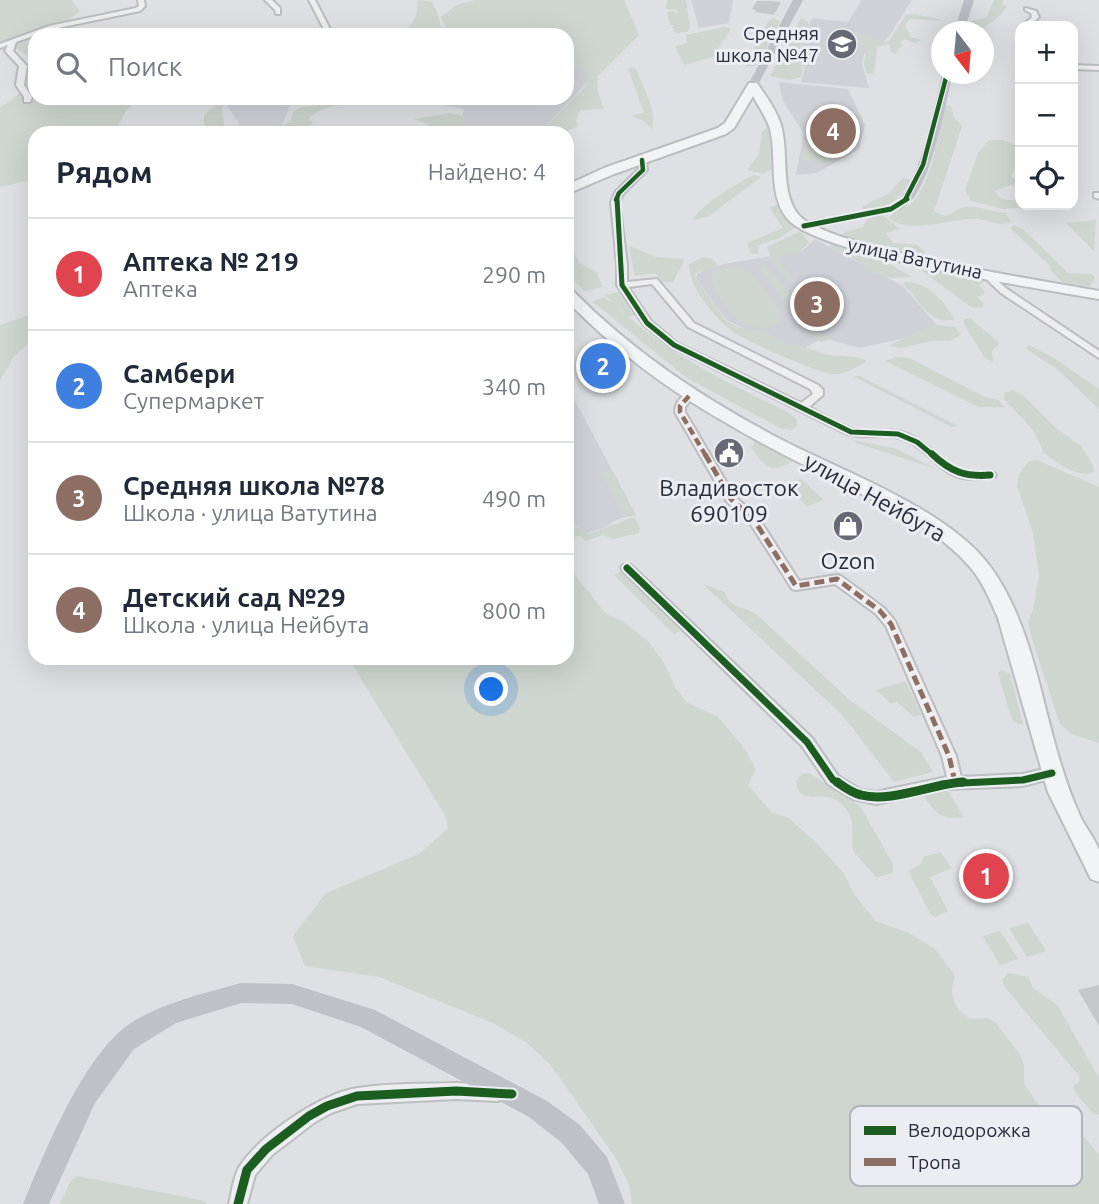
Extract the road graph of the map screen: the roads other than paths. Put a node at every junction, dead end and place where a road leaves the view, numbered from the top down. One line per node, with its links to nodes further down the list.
1 (141, 0): 10 (street)
2 (268, 0): 7 (street)
3 (312, 0): 11 (street)
4 (797, 0): 18 (street)
5 (969, 0): 8 (street)
6 (1027, 9): 9 (street)
7 (278, 13)
8 (962, 21)
9 (1030, 21)
10 (49, 28)
11 (326, 28)
12 (28, 37): 13 (street)
13 (13, 43): 14 (street); 19 (street)
14 (0, 46)
15 (1078, 67): 16 (street)
16 (1099, 68)
17 (944, 84): 22 (street, улица Ватутина)
18 (753, 85): 20 (main road); 22 (main road)
19 (27, 100)
20 (642, 160): 21 (main road); 24 (street)
21 (574, 187)
22 (804, 226): 23 (main road, улица Ватутина)
23 (986, 274): 25 (main road, улица Ватутина); 27 (street)
24 (622, 285): 29 (street); 29 (street)
25 (1099, 295)
26 (574, 300): 28 (main road, улица Нейбута)
27 (1099, 355)
28 (689, 396): 32 (main road, улица Нейбута); 33 (street)
29 (803, 407): 30 (street)
30 (990, 475)
31 (627, 568): 33 (street)
32 (1052, 773): 33 (street); 34 (main road, улица Нейбута)
33 (955, 782)
34 (1099, 872)
35 (512, 1094): 36 (street); 37 (street); 38 (street)
36 (36, 1204)
37 (238, 1204)
38 (612, 1204)

